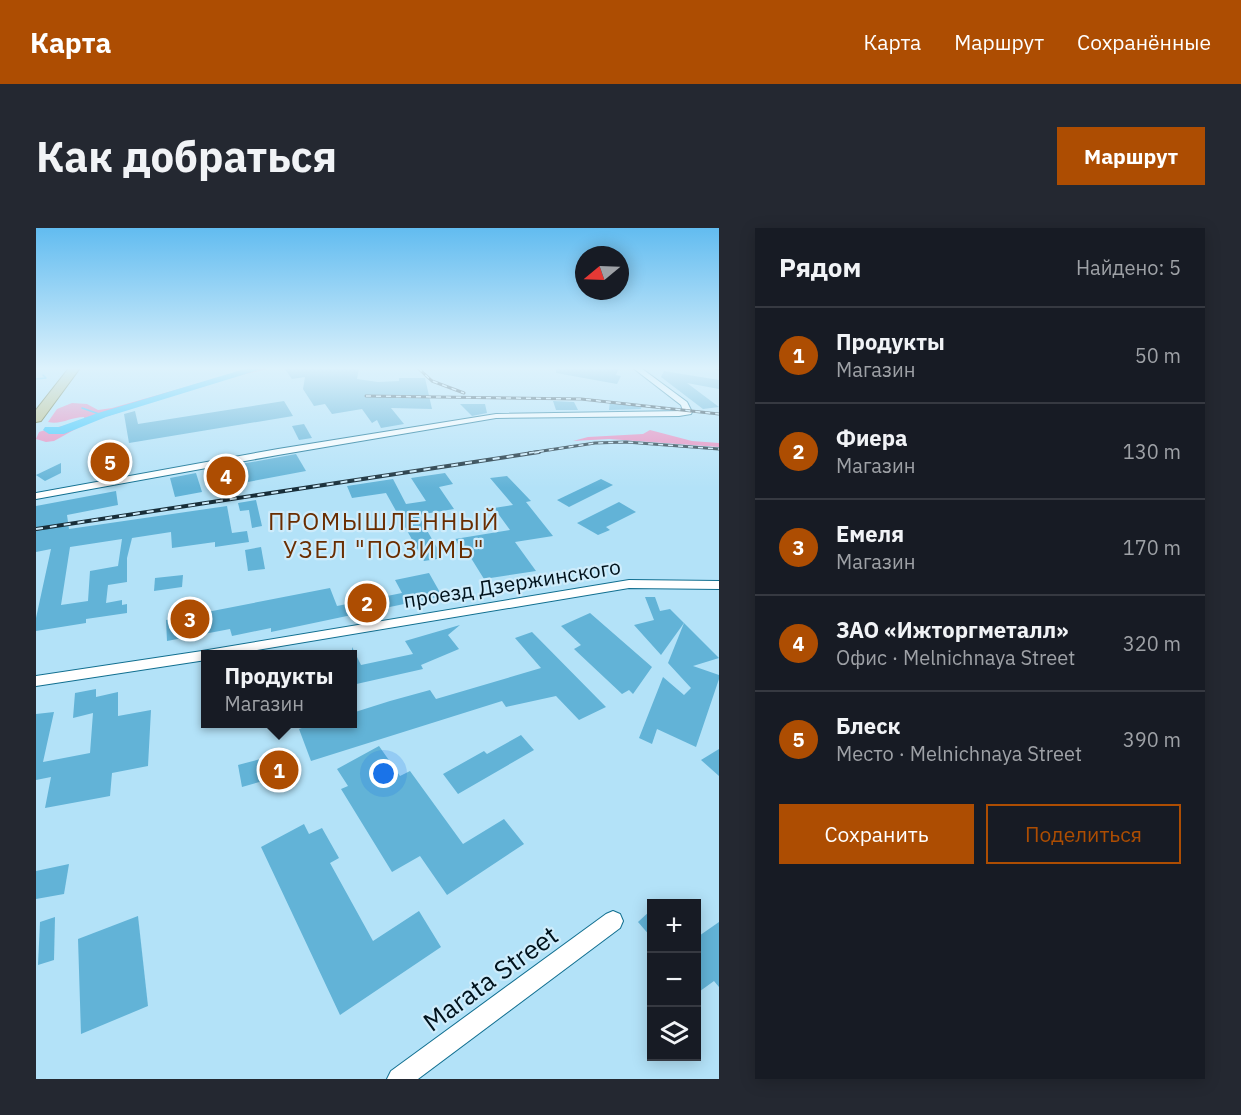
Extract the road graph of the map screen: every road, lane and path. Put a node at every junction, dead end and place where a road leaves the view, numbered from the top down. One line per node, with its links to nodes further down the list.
1 (686, 408): 2 (street)
2 (36, 496)
3 (719, 585): 4 (street, проезд Дзержинского)
4 (236, 650)
5 (201, 656): 6 (street, проезд Дзержинского)
6 (36, 681)
7 (613, 921): 8 (street, Marata Street)
8 (399, 1079)

